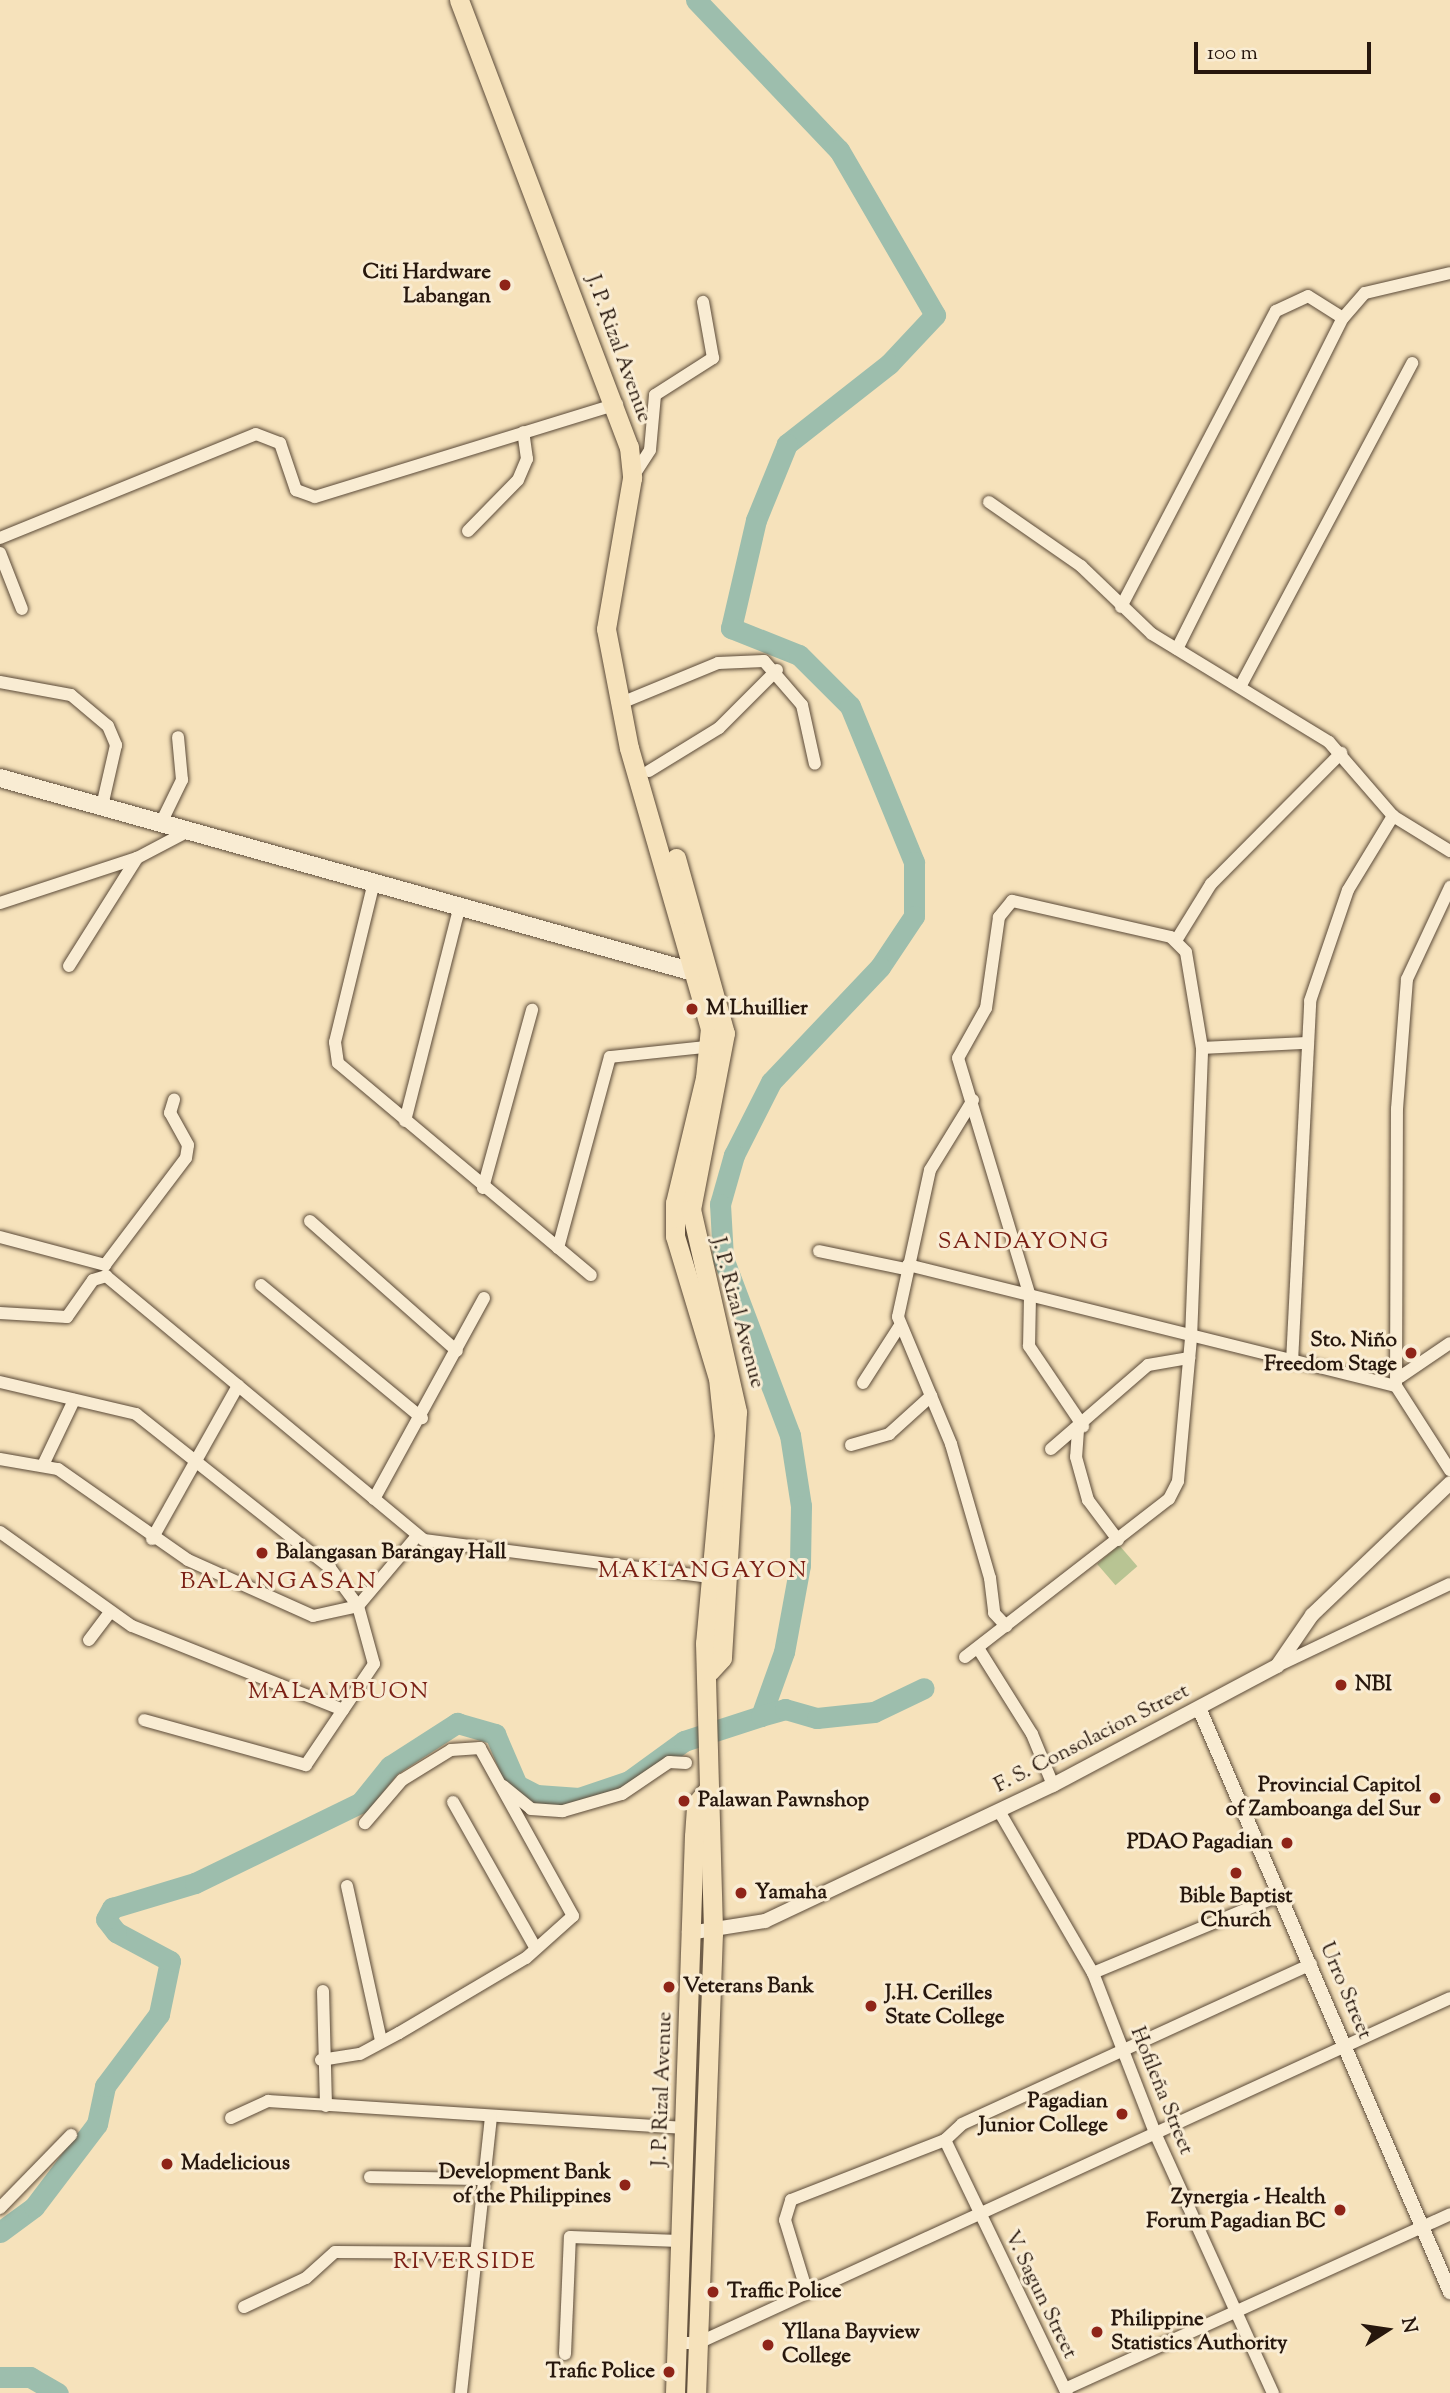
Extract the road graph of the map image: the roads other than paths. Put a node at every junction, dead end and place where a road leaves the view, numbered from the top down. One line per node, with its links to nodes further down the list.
1 (459, 0): 6 (main road, J. P. Rizal Avenue)
2 (1450, 273): 4 (street)
3 (703, 302): 8 (street)
4 (1343, 318): 13 (street); 15 (street)
5 (1412, 363): 18 (street)
6 (617, 404): 7 (street); 8 (main road, J. P. Rizal Avenue)
7 (523, 432): 10 (street); 11 (street)
8 (632, 478): 19 (main road, J. P. Rizal Avenue)
9 (989, 502): 13 (street)
10 (468, 531)
11 (0, 538)
12 (0, 553): 14 (street)
13 (1121, 607): 15 (street)
14 (22, 609)
15 (1177, 649): 18 (street)
16 (777, 670): 19 (street); 23 (street); 24 (street)
17 (0, 682): 26 (street)
18 (1240, 687): 22 (street)
19 (621, 703): 20 (main road, J. P. Rizal Avenue)
20 (628, 729): 24 (main road, J. P. Rizal Avenue); 38 (main road, J. P. Rizal Avenue)
21 (178, 737): 28 (street)
22 (1341, 754): 27 (street); 36 (street)
23 (815, 764)
24 (649, 771): 38 (main road, J. P. Rizal Avenue)
25 (0, 778): 26 (main road)
26 (102, 806): 28 (main road)
27 (1393, 816): 30 (street); 40 (street)
28 (162, 821): 29 (main road)
29 (192, 829): 31 (street); 32 (main road)
30 (1448, 846)
31 (137, 858): 34 (street); 37 (street)
32 (374, 882): 35 (main road); 45 (street)
33 (1450, 887): 65 (street)
34 (0, 903)
35 (460, 906): 38 (main road); 45 (street)
36 (1177, 939): 42 (street); 44 (street)
37 (69, 966)
38 (706, 976): 41 (main road, J. P. Rizal Avenue)
39 (532, 1010): 46 (street)
40 (1306, 1043): 42 (street); 63 (street)
41 (718, 1046): 49 (street); 84 (main road, J. P. Rizal Avenue)
42 (1202, 1048): 59 (street)
43 (174, 1100): 52 (street)
44 (973, 1100): 51 (street); 55 (street)
45 (405, 1121): 46 (street)
46 (483, 1188): 49 (street)
47 (310, 1221): 61 (street)
48 (0, 1237): 52 (street)
49 (558, 1248): 53 (street)
50 (819, 1251): 51 (street)
51 (907, 1267): 55 (street); 58 (street)
52 (105, 1271): 57 (street); 67 (street)
53 (591, 1275)
54 (261, 1285): 70 (street)
55 (1030, 1296): 59 (street); 71 (street)
56 (484, 1298): 61 (street)
57 (0, 1313)
58 (899, 1327): 66 (street); 68 (street)
59 (1191, 1339): 62 (street); 63 (street)
60 (1450, 1343): 65 (street)
61 (457, 1351): 70 (street)
62 (1189, 1358): 71 (street); 83 (street)
63 (1292, 1362): 65 (street)
64 (0, 1382): 69 (street)
65 (1398, 1382): 77 (street)
66 (863, 1383)
67 (238, 1386): 75 (street); 79 (street)
68 (930, 1396): 72 (street); 88 (street)
69 (74, 1400): 75 (street); 76 (street)
70 (422, 1419): 79 (street)
71 (1080, 1428): 73 (street); 83 (street)
72 (851, 1445)
73 (1051, 1449)
74 (0, 1459): 76 (street)
75 (199, 1463): 82 (street); 86 (street)
76 (44, 1464): 82 (street)
77 (1450, 1470)
78 (1450, 1483): 92 (street, F. S. Consolacion Street)
79 (374, 1499): 81 (street)
80 (0, 1532): 87 (street)
81 (416, 1536): 84 (street); 86 (street)
82 (152, 1539): 86 (street)
83 (1118, 1540): 88 (street)
84 (717, 1578): 99 (main road, J. P. Rizal Avenue)
85 (1450, 1584): 92 (street)
86 (358, 1606): 94 (street)
87 (110, 1612): 89 (street); 94 (street)
88 (1006, 1626): 90 (street)
89 (89, 1640)
90 (978, 1648): 91 (street); 98 (street)
91 (965, 1657)
92 (1277, 1666): 93 (street, F. S. Consolacion Street)
93 (1199, 1708): 98 (street, F. S. Consolacion Street); 104 (street, Urro Street)
94 (343, 1710): 95 (street)
95 (144, 1720)
96 (686, 1763): 97 (street)
97 (498, 1781): 102 (street); 107 (street)
98 (1053, 1785): 101 (street, F. S. Consolacion Street)
99 (707, 1790): 105 (main road, J. P. Rizal Avenue); 106 (main road, J. P. Rizal Avenue)
100 (453, 1802): 107 (street)
101 (999, 1811): 106 (street, F. S. Consolacion Street); 109 (street, Hofileña Street)
102 (365, 1823)
103 (347, 1886): 112 (street)
104 (1280, 1895): 108 (street, Urro Street); 109 (street)
105 (689, 1933): 106 (street, F. S. Consolacion Street); 119 (main road, J. P. Rizal Avenue)
106 (713, 1933): 136 (main road, J. P. Rizal Avenue)
107 (534, 1945): 112 (street)
108 (1311, 1964): 113 (street, Urro Street); 114 (street)
109 (1093, 1973): 114 (street, Hofileña Street)
110 (323, 1991): 115 (street)
111 (1450, 1998): 113 (street)
112 (381, 2040): 115 (street)
113 (1346, 2047): 120 (street); 128 (street, Urro Street)
114 (1122, 2050): 120 (street, Hofileña Street); 122 (street)
115 (321, 2060): 116 (street)
116 (326, 2106): 117 (street); 118 (street)
117 (231, 2118)
118 (491, 2118): 119 (street); 124 (street)
119 (685, 2128): 129 (main road, J. P. Rizal Avenue)
120 (1155, 2133): 126 (street); 134 (street, Hofileña Street)
121 (71, 2135): 125 (street)
122 (945, 2140): 126 (street, V. Sagun Street); 131 (street)
123 (370, 2177): 124 (street)
124 (486, 2179): 130 (street)
125 (0, 2208)
126 (978, 2214): 131 (street); 140 (street, V. Sagun Street)
127 (1450, 2214): 128 (street)
128 (1422, 2227): 132 (street, Urro Street); 134 (street)
129 (680, 2241): 135 (main road, J. P. Rizal Avenue); 137 (street)
130 (479, 2253): 133 (street); 141 (street)
131 (807, 2292): 136 (street)
132 (1450, 2292)
133 (244, 2306)
134 (1237, 2314): 140 (street); 142 (street, Hofileña Street)
135 (677, 2343): 136 (street); 138 (main road, J. P. Rizal Avenue)
136 (698, 2343): 139 (main road, J. P. Rizal Avenue)
137 (565, 2354)
138 (676, 2384)
139 (696, 2384)
140 (1066, 2391)
141 (461, 2393)
142 (1273, 2393)

